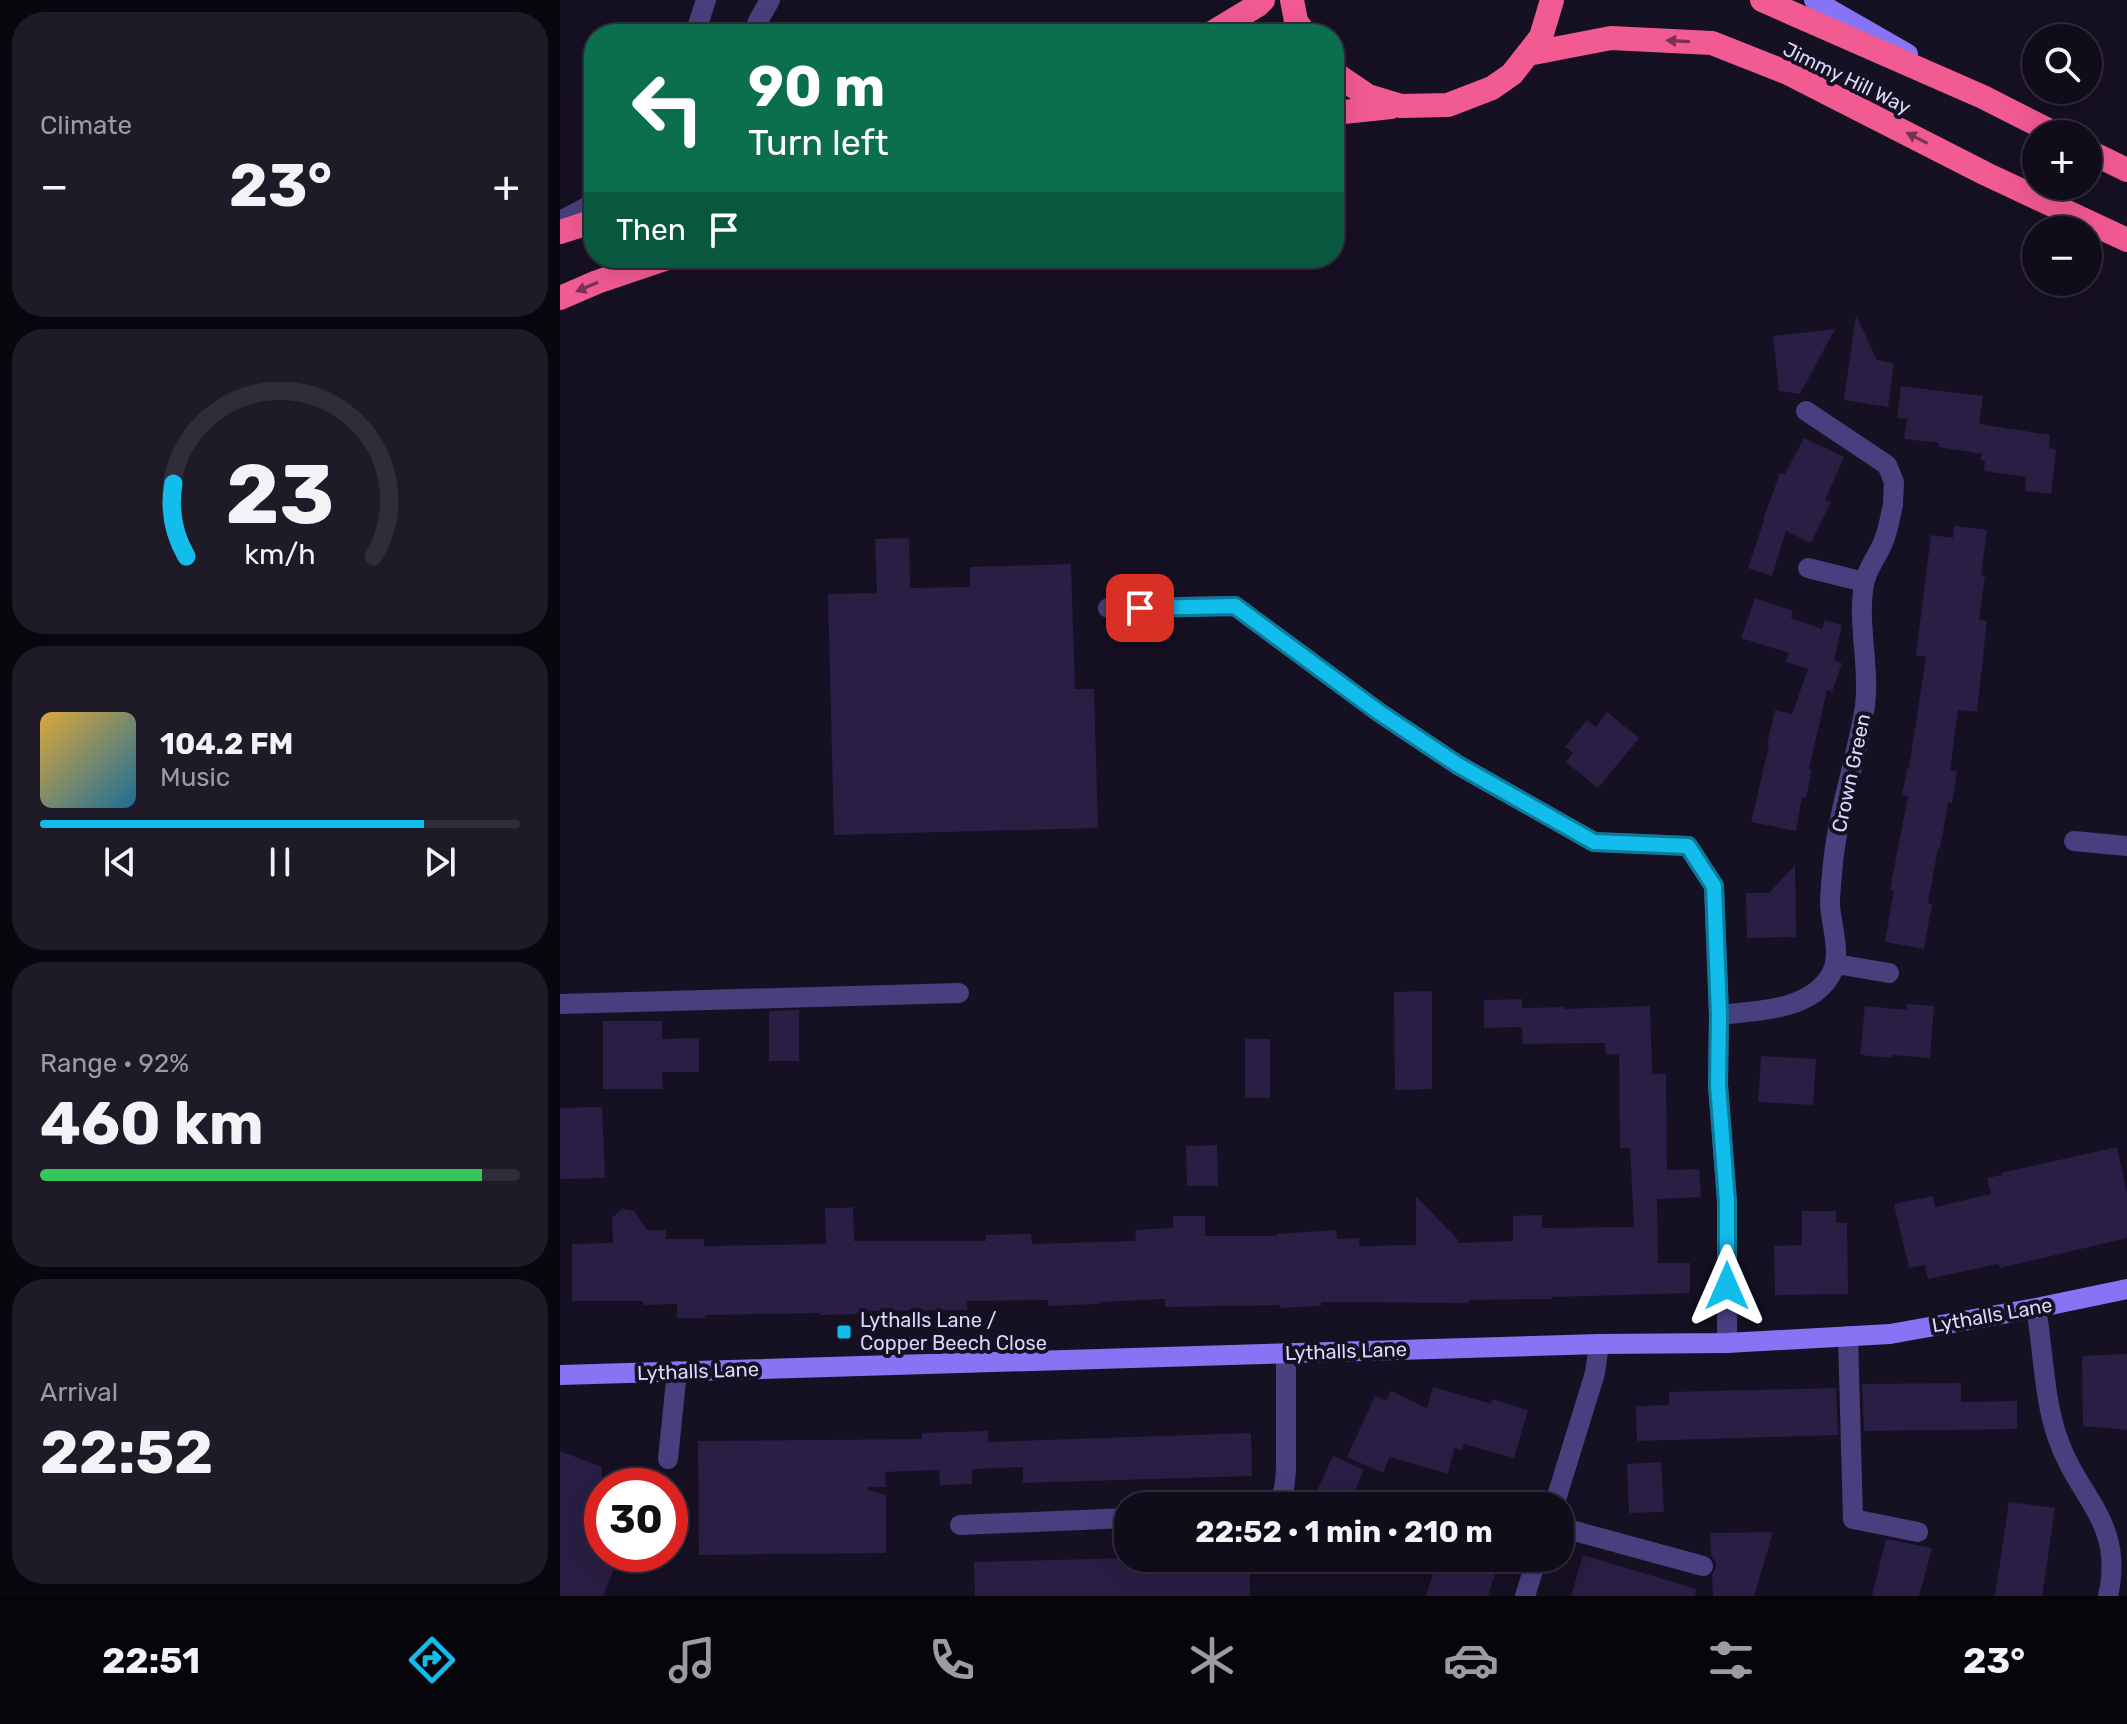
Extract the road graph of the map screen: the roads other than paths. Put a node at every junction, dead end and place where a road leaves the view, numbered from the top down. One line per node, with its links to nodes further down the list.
1 (706, 0): 8 (street)
2 (770, 0): 9 (street)
3 (1263, 0): 10 (highway)
4 (1292, 0): 11 (highway)
5 (1552, 0): 12 (highway)
6 (1762, 0): 14 (highway, Jimmy Hill Way)
7 (1814, 0): 14 (street)
8 (698, 24)
9 (757, 24)
10 (1227, 24)
11 (1298, 24)
12 (1528, 54): 15 (highway); 24 (highway, Jimmy Hill Way, one-way to 12)
13 (1344, 80): 15 (highway)
14 (1983, 97): 17 (highway, Jimmy Hill Way)
15 (1401, 106): 16 (highway)
16 (1344, 112)
17 (2028, 120)
18 (2102, 158): 19 (highway)
19 (2127, 170)
20 (584, 208): 21 (street)
21 (560, 221)
22 (584, 224): 23 (highway)
23 (560, 232)
24 (2127, 240)
25 (638, 268): 26 (highway, one-way to 26)
26 (560, 298)
27 (1806, 411): 29 (street, Crown Green)
28 (1808, 568): 29 (street)
29 (1864, 582): 33 (street, Crown Green)
30 (1108, 608): 37 (street)
31 (2074, 841): 32 (street)
32 (2127, 846)
33 (1836, 964): 34 (street); 37 (street)
34 (1889, 973)
35 (959, 993): 36 (street)
36 (560, 1004)
37 (1719, 1015): 41 (street)
38 (2127, 1289): 39 (street, Lythalls Lane)
39 (2036, 1308): 40 (street, Lythalls Lane); 56 (street)
40 (1848, 1336): 41 (street, Lythalls Lane); 52 (street)
41 (1727, 1343): 42 (street, Lythalls Lane)
42 (1599, 1344): 43 (street, Lythalls Lane); 48 (street)
43 (1286, 1353): 44 (street, Lythalls Lane); 47 (street)
44 (677, 1371): 45 (street, Lythalls Lane); 46 (street)
45 (560, 1375)
46 (668, 1459)
47 (1282, 1492)
48 (1558, 1492)
49 (1114, 1519): 50 (street)
50 (960, 1525)
51 (1574, 1531): 53 (street)
52 (1918, 1532)
53 (1703, 1566)
54 (1533, 1572): 55 (street)
55 (1525, 1596)
56 (2108, 1596)

